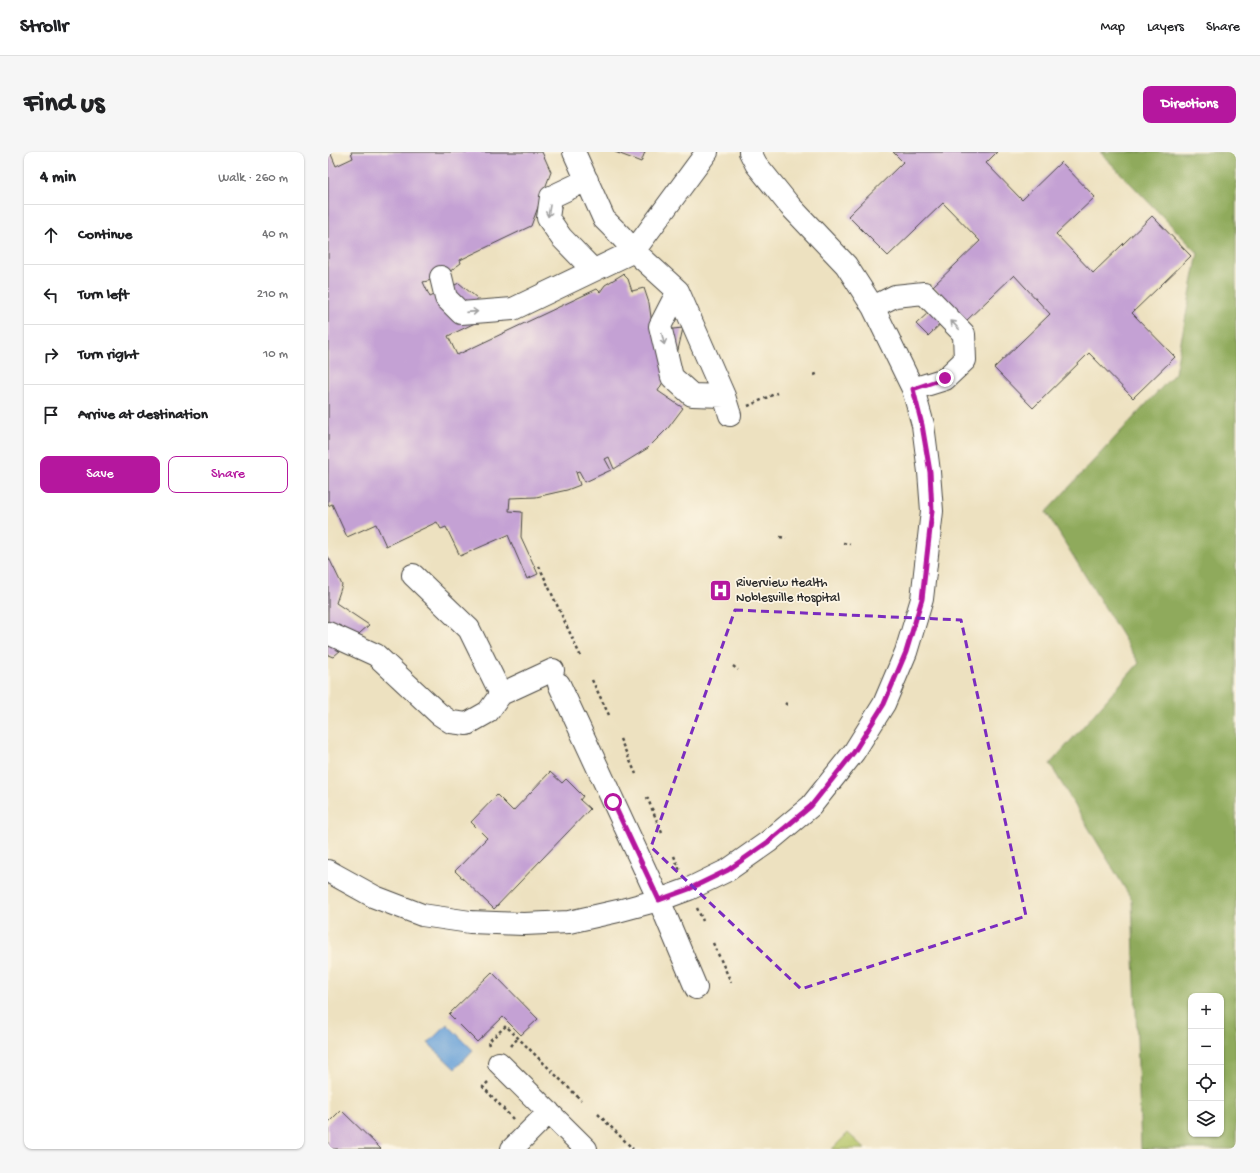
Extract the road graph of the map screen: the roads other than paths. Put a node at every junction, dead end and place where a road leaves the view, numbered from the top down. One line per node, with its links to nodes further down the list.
1 (574, 152): 4 (street)
2 (707, 152): 5 (street)
3 (750, 152): 9 (street)
4 (587, 180): 5 (street); 6 (street, one-way to 6)
5 (634, 251): 6 (street); 8 (street)
6 (593, 270): 7 (street, one-way to 6)
7 (441, 277)
8 (678, 291): 8 (street, one-way to 8)
9 (873, 307): 10 (street); 10 (street, one-way to 9)
10 (913, 389): 15 (street)
11 (413, 575): 13 (street)
12 (328, 634): 13 (street)
13 (501, 694): 15 (street)
14 (328, 871): 15 (street)
15 (659, 900): 16 (street)
16 (696, 988)
17 (499, 1063): 18 (street)
18 (549, 1112): 19 (street); 20 (street)
19 (512, 1149)
20 (586, 1149)

